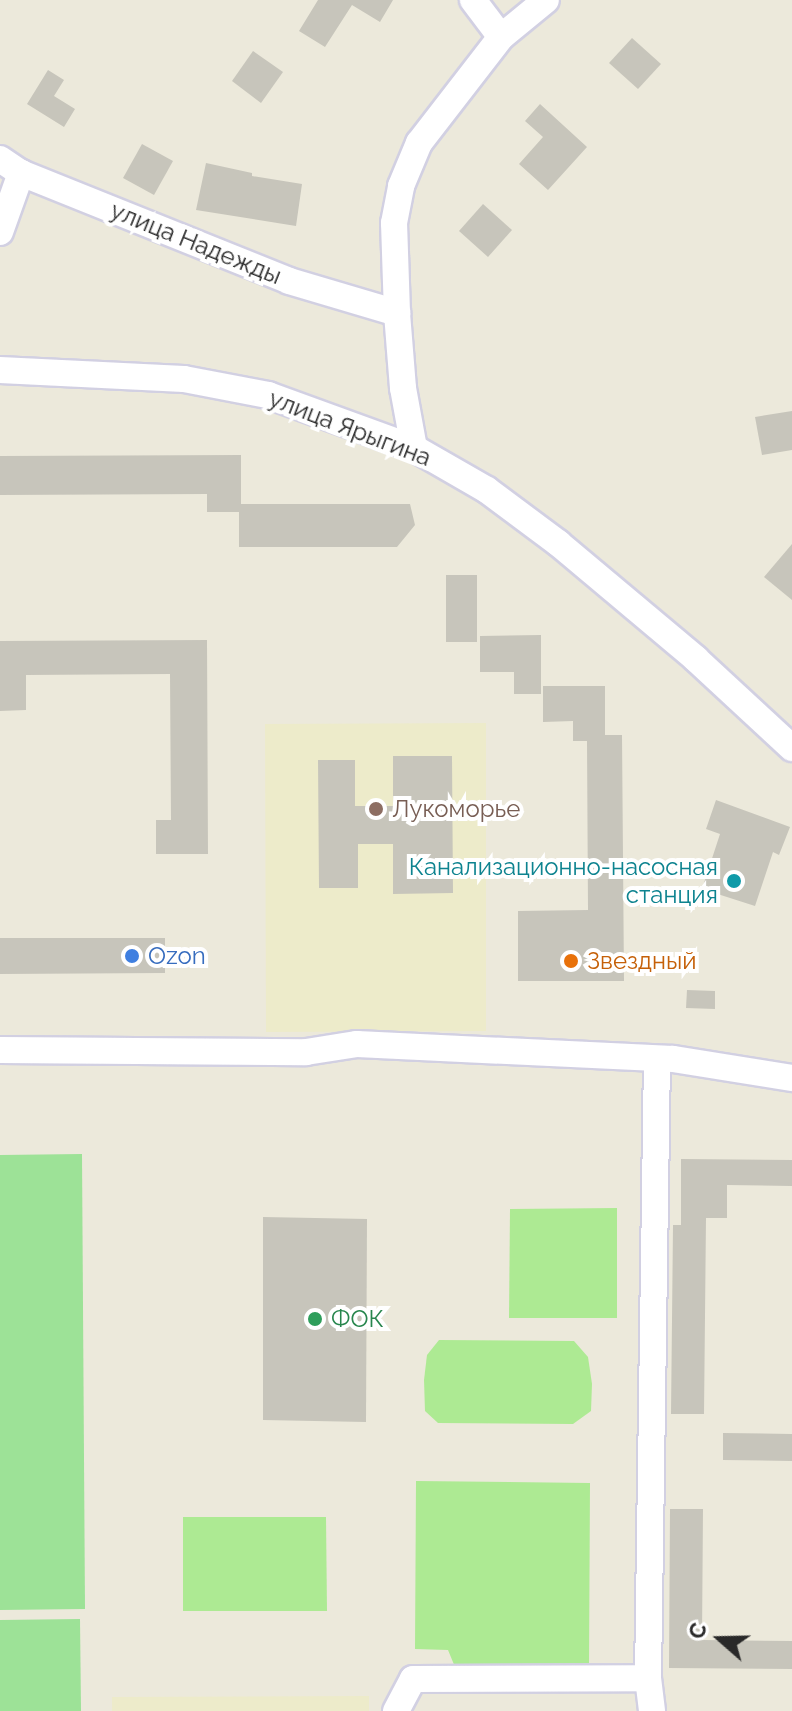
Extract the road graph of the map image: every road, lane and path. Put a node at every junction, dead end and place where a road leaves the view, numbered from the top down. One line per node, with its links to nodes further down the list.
1 (473, 0): 3 (street)
2 (546, 0): 3 (street)
3 (501, 37): 6 (street)
4 (11, 166): 5 (street); 6 (street, улица Надежды)
5 (0, 232)
6 (397, 313): 8 (street)
7 (0, 370): 8 (street, улица Ярыгина)
8 (414, 448): 9 (street, улица Ярыгина)
9 (792, 748)
10 (0, 1050): 11 (street)
11 (657, 1059): 12 (street); 13 (street)
12 (792, 1078)
13 (648, 1678): 14 (street); 15 (street)
14 (396, 1711)
15 (652, 1711)

